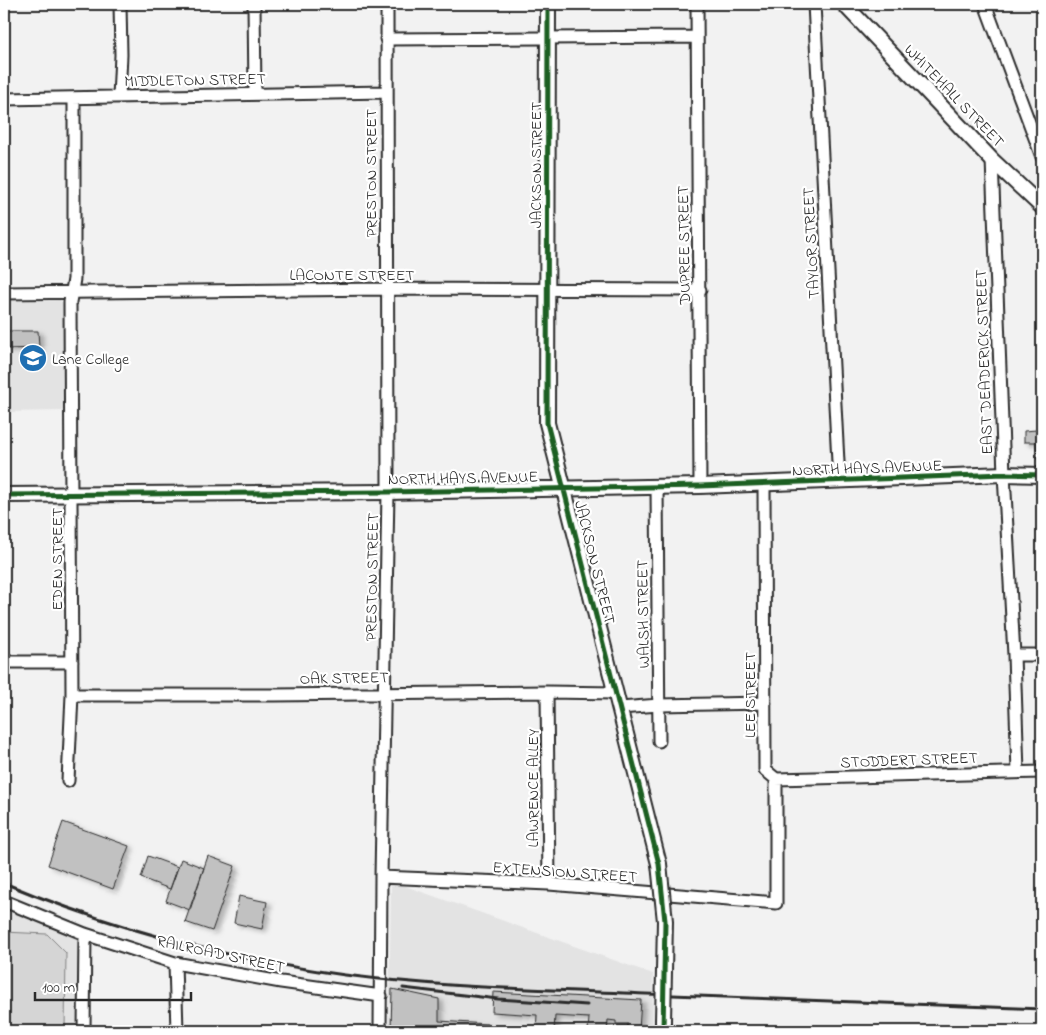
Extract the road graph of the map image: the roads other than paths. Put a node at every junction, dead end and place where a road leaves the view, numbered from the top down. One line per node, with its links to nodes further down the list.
1 (120, 4): 14 (street)
2 (254, 4): 13 (street)
3 (387, 4): 11 (street, PRESTON STREET)
4 (548, 4): 10 (street, JACKSON STREET)
5 (697, 4): 9 (street, DUPREE STREET)
6 (814, 4): 27 (street, TAYLOR STREET)
7 (844, 4): 18 (street, WHITEHALL STREET)
8 (985, 4): 17 (street)
9 (696, 37): 10 (street); 22 (street, DUPREE STREET)
10 (548, 38): 11 (street); 21 (street, JACKSON STREET)
11 (386, 39): 12 (street, PRESTON STREET)
12 (386, 92): 13 (street, MIDDLETON STREET); 20 (street, PRESTON STREET)
13 (255, 94): 14 (street, MIDDLETON STREET)
14 (120, 97): 15 (street, MIDDLETON STREET)
15 (74, 98): 16 (street, MIDDLETON STREET); 23 (street, EDEN STREET)
16 (4, 99)
17 (1042, 157)
18 (992, 160): 19 (street, WHITEHALL STREET); 25 (street, EAST DEADERICK STREET)
19 (1042, 207)
20 (386, 289): 21 (street, LACONTE STREET); 23 (street, LACONTE STREET); 32 (street, PRESTON STREET)
21 (548, 290): 22 (street, LACONTE STREET); 31 (street, JACKSON STREET)
22 (700, 290): 30 (street, DUPREE STREET)
23 (72, 292): 24 (street, LACONTE STREET); 34 (street, EDEN STREET)
24 (4, 294)
25 (1004, 474): 26 (street, NORTH HAYS AVENUE); 27 (street, NORTH HAYS AVENUE); 35 (street, EAST DEADERICK STREET)
26 (1042, 475)
27 (839, 481): 28 (street, NORTH HAYS AVENUE)
28 (764, 483): 30 (street, NORTH HAYS AVENUE); 43 (street, LEE STREET)
29 (657, 486): 30 (street, NORTH HAYS AVENUE); 31 (street, NORTH HAYS AVENUE); 44 (street, WALSH STREET)
30 (700, 486)
31 (564, 487): 32 (street, NORTH HAYS AVENUE); 41 (street, JACKSON STREET)
32 (388, 492): 34 (street, NORTH HAYS AVENUE); 39 (street, PRESTON STREET)
33 (4, 495): 34 (street, NORTH HAYS AVENUE)
34 (72, 496): 38 (street, EDEN STREET)
35 (1014, 655): 36 (street); 47 (street, EAST DEADERICK STREET)
36 (1042, 655)
37 (4, 662): 38 (street)
38 (72, 662): 42 (street, EDEN STREET)
39 (386, 692): 40 (street, OAK STREET); 42 (street, OAK STREET); 51 (street, PRESTON STREET)
40 (547, 692): 41 (street, OAK STREET); 52 (street, LAWRENCE ALLEY)
41 (616, 693): 45 (street, JACKSON STREET)
42 (72, 695): 50 (street, EDEN STREET)
43 (765, 702): 44 (street); 49 (street, LEE STREET)
44 (659, 705): 45 (street); 46 (street, WALSH STREET)
45 (620, 708): 58 (street, JACKSON STREET, bridge)
46 (658, 741)
47 (1018, 772): 48 (street, STODDERT STREET); 49 (street, STODDERT STREET)
48 (1042, 772)
49 (776, 779): 54 (street, LEE STREET)
50 (68, 781)
51 (381, 877): 52 (street, EXTENSION STREET); 57 (street, PRESTON STREET)
52 (548, 884): 54 (street, EXTENSION STREET)
53 (4, 901): 55 (street, RAILROAD STREET)
54 (776, 903)
55 (85, 934): 56 (street, RAILROAD STREET); 59 (street)
56 (175, 963): 57 (street, RAILROAD STREET); 60 (street)
57 (380, 996): 61 (street, PRESTON STREET)
58 (663, 1026)
59 (84, 1031)
60 (177, 1031)
61 (380, 1031)

